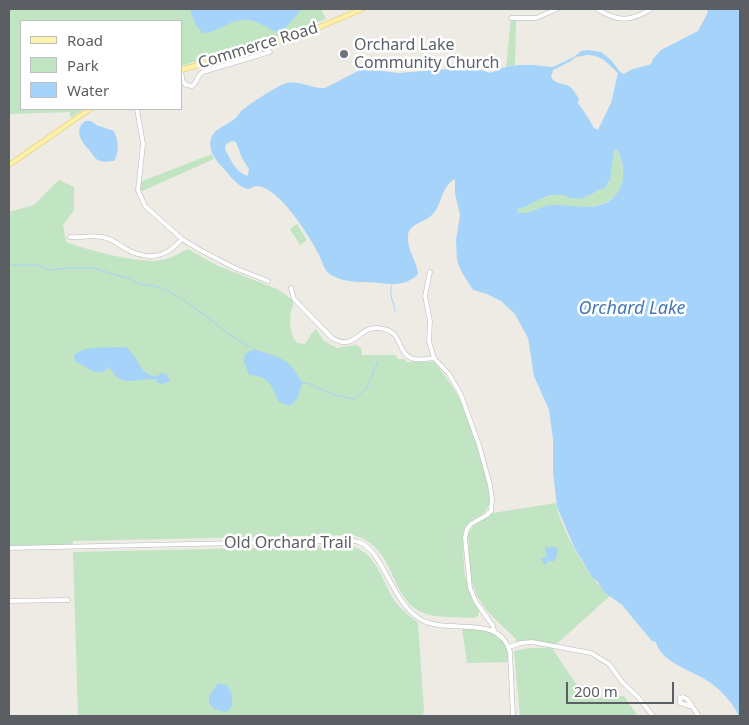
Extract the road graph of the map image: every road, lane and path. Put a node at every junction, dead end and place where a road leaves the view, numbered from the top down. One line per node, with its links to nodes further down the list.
1 (362, 9): 7 (main road, Commerce Road)
2 (557, 9): 5 (street)
3 (597, 9): 4 (street)
4 (651, 9)
5 (512, 18)
6 (270, 52): 8 (street)
7 (182, 71)
8 (182, 81)
9 (89, 110): 11 (main road)
10 (137, 110): 13 (street)
11 (9, 165)
12 (70, 237): 13 (street)
13 (182, 240): 15 (street)
14 (430, 272): 17 (street)
15 (268, 281)
16 (291, 288): 17 (street)
17 (434, 358): 21 (street)
18 (9, 548): 22 (street, Old Orchard Trail)
19 (68, 600): 20 (street)
20 (9, 601)
21 (486, 617): 22 (street); 23 (street)
22 (481, 628): 23 (street, Old Orchard Trail)
23 (494, 631): 24 (street)
24 (509, 647): 26 (street); 27 (street)
25 (690, 706): 28 (street)
26 (513, 716)
27 (653, 716)
28 (699, 716)

